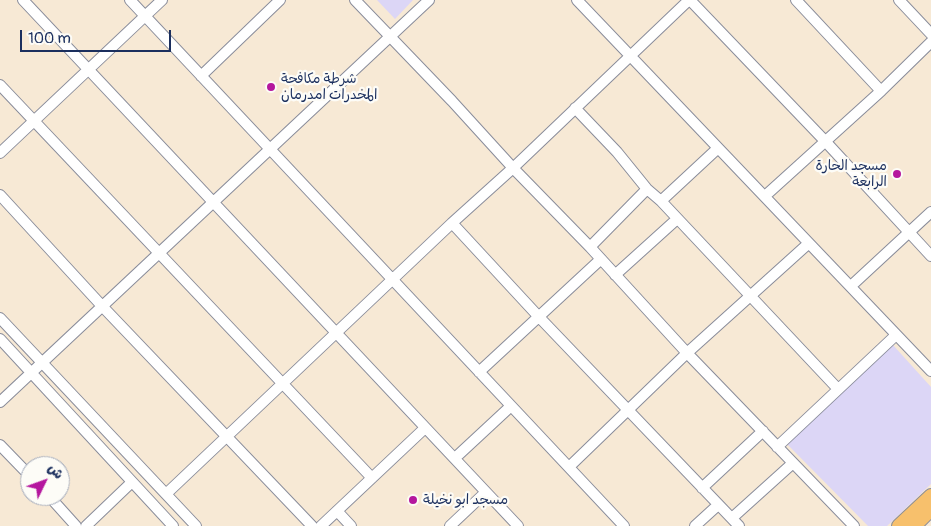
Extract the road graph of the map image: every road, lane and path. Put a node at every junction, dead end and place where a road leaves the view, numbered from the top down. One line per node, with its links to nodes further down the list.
1 (23, 0): 16 (street)
2 (130, 0): 11 (street)
3 (162, 0): 11 (street)
4 (280, 0): 17 (street)
5 (355, 0): 13 (street)
6 (429, 0): 13 (street)
7 (577, 0): 15 (street)
8 (689, 0): 15 (street); 22 (street)
9 (796, 0): 19 (street)
10 (900, 0): 12 (street)
11 (145, 16): 16 (street); 17 (street)
12 (931, 34)
13 (389, 37): 23 (street); 26 (street)
14 (931, 42): 19 (street)
15 (630, 55): 20 (street); 24 (street)
16 (89, 69): 21 (street); 30 (street)
17 (201, 76): 23 (street)
18 (0, 85): 21 (street)
19 (881, 91): 22 (street)
20 (575, 108): 26 (street); 27 (street)
21 (34, 121): 25 (street); 38 (street)
22 (825, 141): 29 (street); 35 (street)
23 (270, 149): 30 (street); 42 (street)
24 (717, 149): 29 (street); 31 (street)
25 (0, 153)
26 (513, 168): 34 (street); 37 (street)
27 (647, 189): 31 (street); 37 (street)
28 (0, 195): 45 (street)
29 (764, 196): 36 (street)
30 (214, 201): 38 (street); 48 (street)
31 (661, 201): 33 (street)
32 (931, 212): 35 (street)
33 (676, 219): 41 (street); 44 (street)
34 (452, 223): 42 (street); 46 (street)
35 (909, 233): 39 (street); 43 (street)
36 (809, 243): 43 (street); 44 (street)
37 (590, 247): 40 (street)
38 (159, 253): 45 (street); 56 (street)
39 (931, 256)
40 (601, 259): 41 (street); 46 (street)
41 (615, 274): 51 (street)
42 (393, 280): 48 (street); 54 (street)
43 (851, 286): 49 (street)
44 (751, 296): 51 (street); 57 (street)
45 (102, 306): 52 (street); 63 (street)
46 (539, 317): 54 (street); 60 (street)
47 (0, 318): 52 (street)
48 (336, 332): 56 (street); 61 (street)
49 (896, 335): 53 (street); 57 (street)
50 (0, 339): 55 (street)
51 (688, 353): 60 (street); 62 (street)
52 (42, 362): 55 (street); 74 (street)
53 (931, 371)
54 (479, 372): 59 (street)
55 (31, 373): 58 (street); 71 (street)
56 (281, 383): 63 (street); 70 (street)
57 (838, 389): 65 (street)
58 (0, 402)
59 (511, 406): 66 (street); 69 (street)
60 (628, 409): 69 (street); 72 (street)
61 (426, 428): 66 (street); 70 (street)
62 (763, 431): 65 (street); 72 (street)
63 (226, 436): 74 (street); 85 (street)
64 (0, 445): 68 (street)
65 (777, 447): 67 (street)
66 (454, 458): 73 (street)
67 (793, 463): 80 (street); 92 (street)
68 (20, 466)
69 (569, 467): 90 (street)
70 (372, 478): 79 (street)
71 (132, 482): 82 (street); 83 (street)
72 (702, 488): 76 (street)
73 (486, 492): 88 (street); 89 (street)
74 (166, 494): 84 (street)
75 (931, 496): 93 (main road)
76 (718, 505): 80 (street); 91 (street)
77 (57, 506): 81 (street)
78 (931, 509): 94 (main road)
79 (337, 511): 86 (street); 87 (street)
80 (736, 522)
81 (76, 526)
82 (86, 526)
83 (173, 526)
84 (196, 526)
85 (312, 526)
86 (321, 526)
87 (351, 526)
88 (450, 526)
89 (518, 526)
90 (624, 526)
91 (695, 526)
92 (854, 526)
93 (898, 526)
94 (914, 526)

